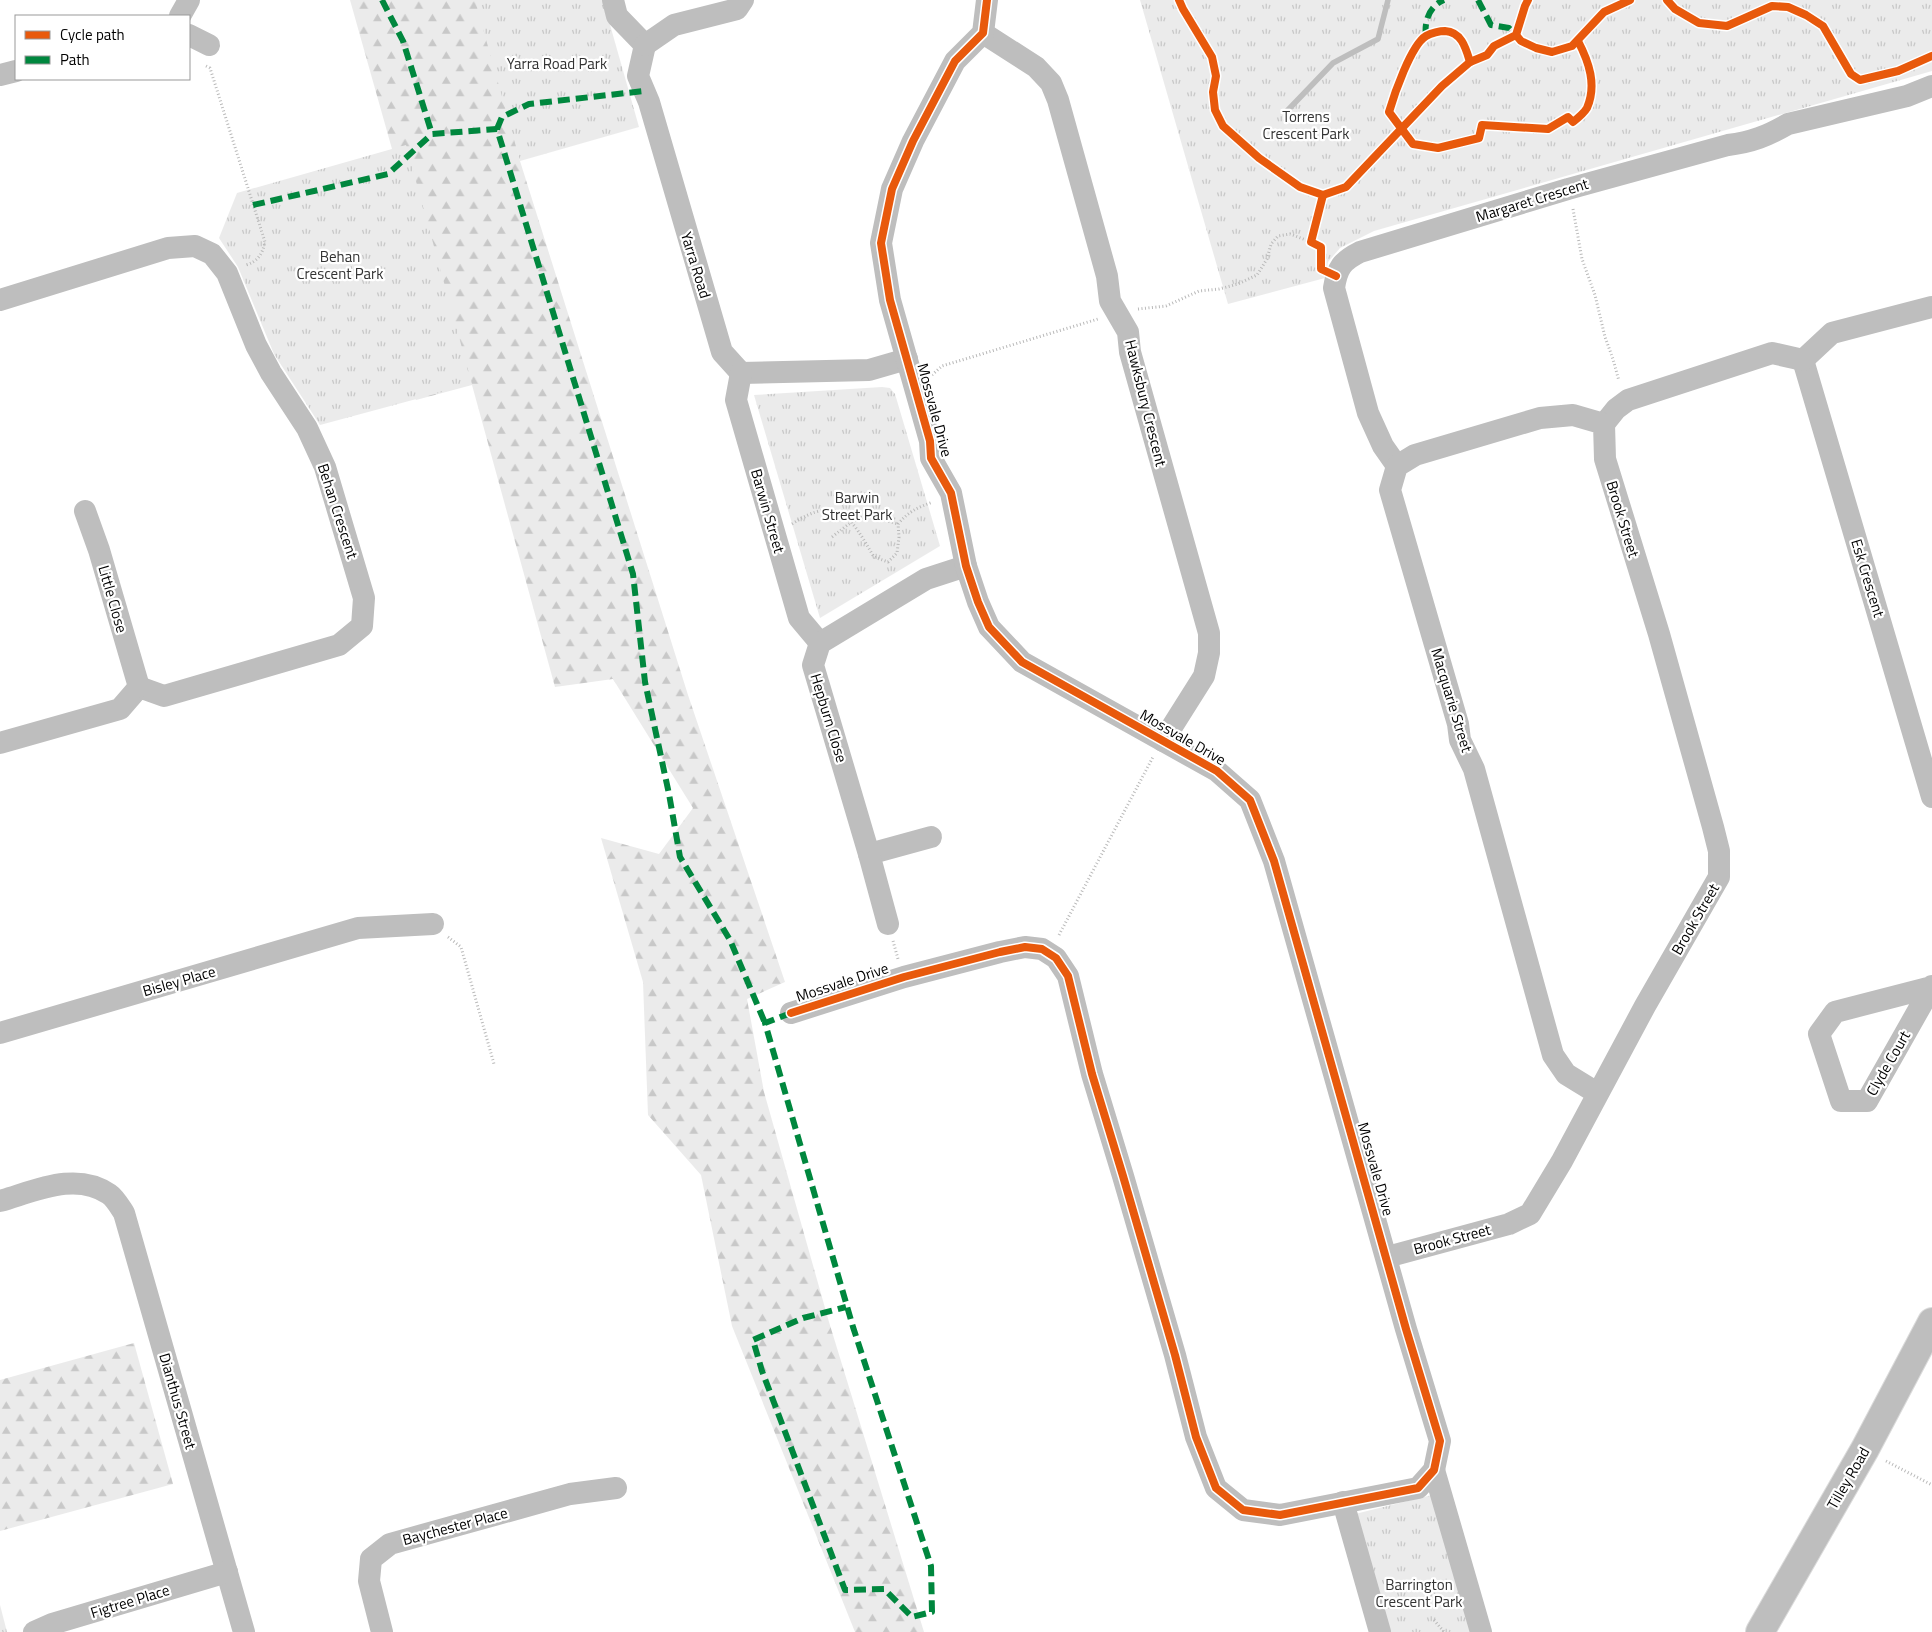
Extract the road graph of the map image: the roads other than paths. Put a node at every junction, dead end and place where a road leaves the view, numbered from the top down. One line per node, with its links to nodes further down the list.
1 (189, 0): 5 (street)
2 (613, 0): 8 (street)
3 (743, 0): 8 (street)
4 (987, 0): 6 (street)
5 (181, 15)
6 (984, 33): 15 (street, Mossvale Drive); 24 (street, Hawksbury Crescent)
7 (190, 36): 9 (street)
8 (645, 45): 17 (street, Yarra Road)
9 (206, 55)
10 (15, 71): 11 (street)
11 (0, 75)
12 (1932, 86): 19 (street, Margaret Crescent)
13 (0, 300): 23 (street, Behan Crescent)
14 (1932, 307): 16 (street)
15 (907, 358): 17 (street); 21 (street, Mossvale Drive)
16 (1803, 360): 18 (street); 26 (street, Esk Crescent)
17 (741, 373): 22 (street, Barwin Street)
18 (1604, 424): 19 (street); 34 (street, Brook Street)
19 (1397, 466): 34 (street, Macquarie Street)
20 (85, 511): 23 (street, Little Close)
21 (966, 566): 22 (street); 24 (street, Mossvale Drive)
22 (820, 643): 28 (street, Hepburn Close)
23 (139, 687): 25 (street)
24 (1163, 741): 36 (street, Mossvale Drive)
25 (0, 743)
26 (1932, 796)
27 (931, 837): 28 (street)
28 (869, 854): 30 (street, Hepburn Close)
29 (433, 924): 33 (street, Bisley Place)
30 (888, 924)
31 (1932, 987): 31 (street, Clyde Court)
32 (792, 1012): 40 (street, Mossvale Drive)
33 (0, 1033)
34 (1597, 1093): 36 (street, Brook Street)
35 (0, 1201): 41 (street, Dianthus Street)
36 (1387, 1257): 38 (street, Mossvale Drive)
37 (1932, 1322): 47 (main road, Tilley Road)
38 (1434, 1470): 40 (street, Mossvale Drive); 46 (street)
39 (616, 1488): 44 (street, Baychester Place)
40 (1343, 1502): 45 (street)
41 (226, 1572): 42 (street, Figtree Place); 43 (street, Dianthus Street)
42 (34, 1632)
43 (244, 1632)
44 (382, 1632)
45 (1380, 1632)
46 (1481, 1632)
47 (1760, 1632)

